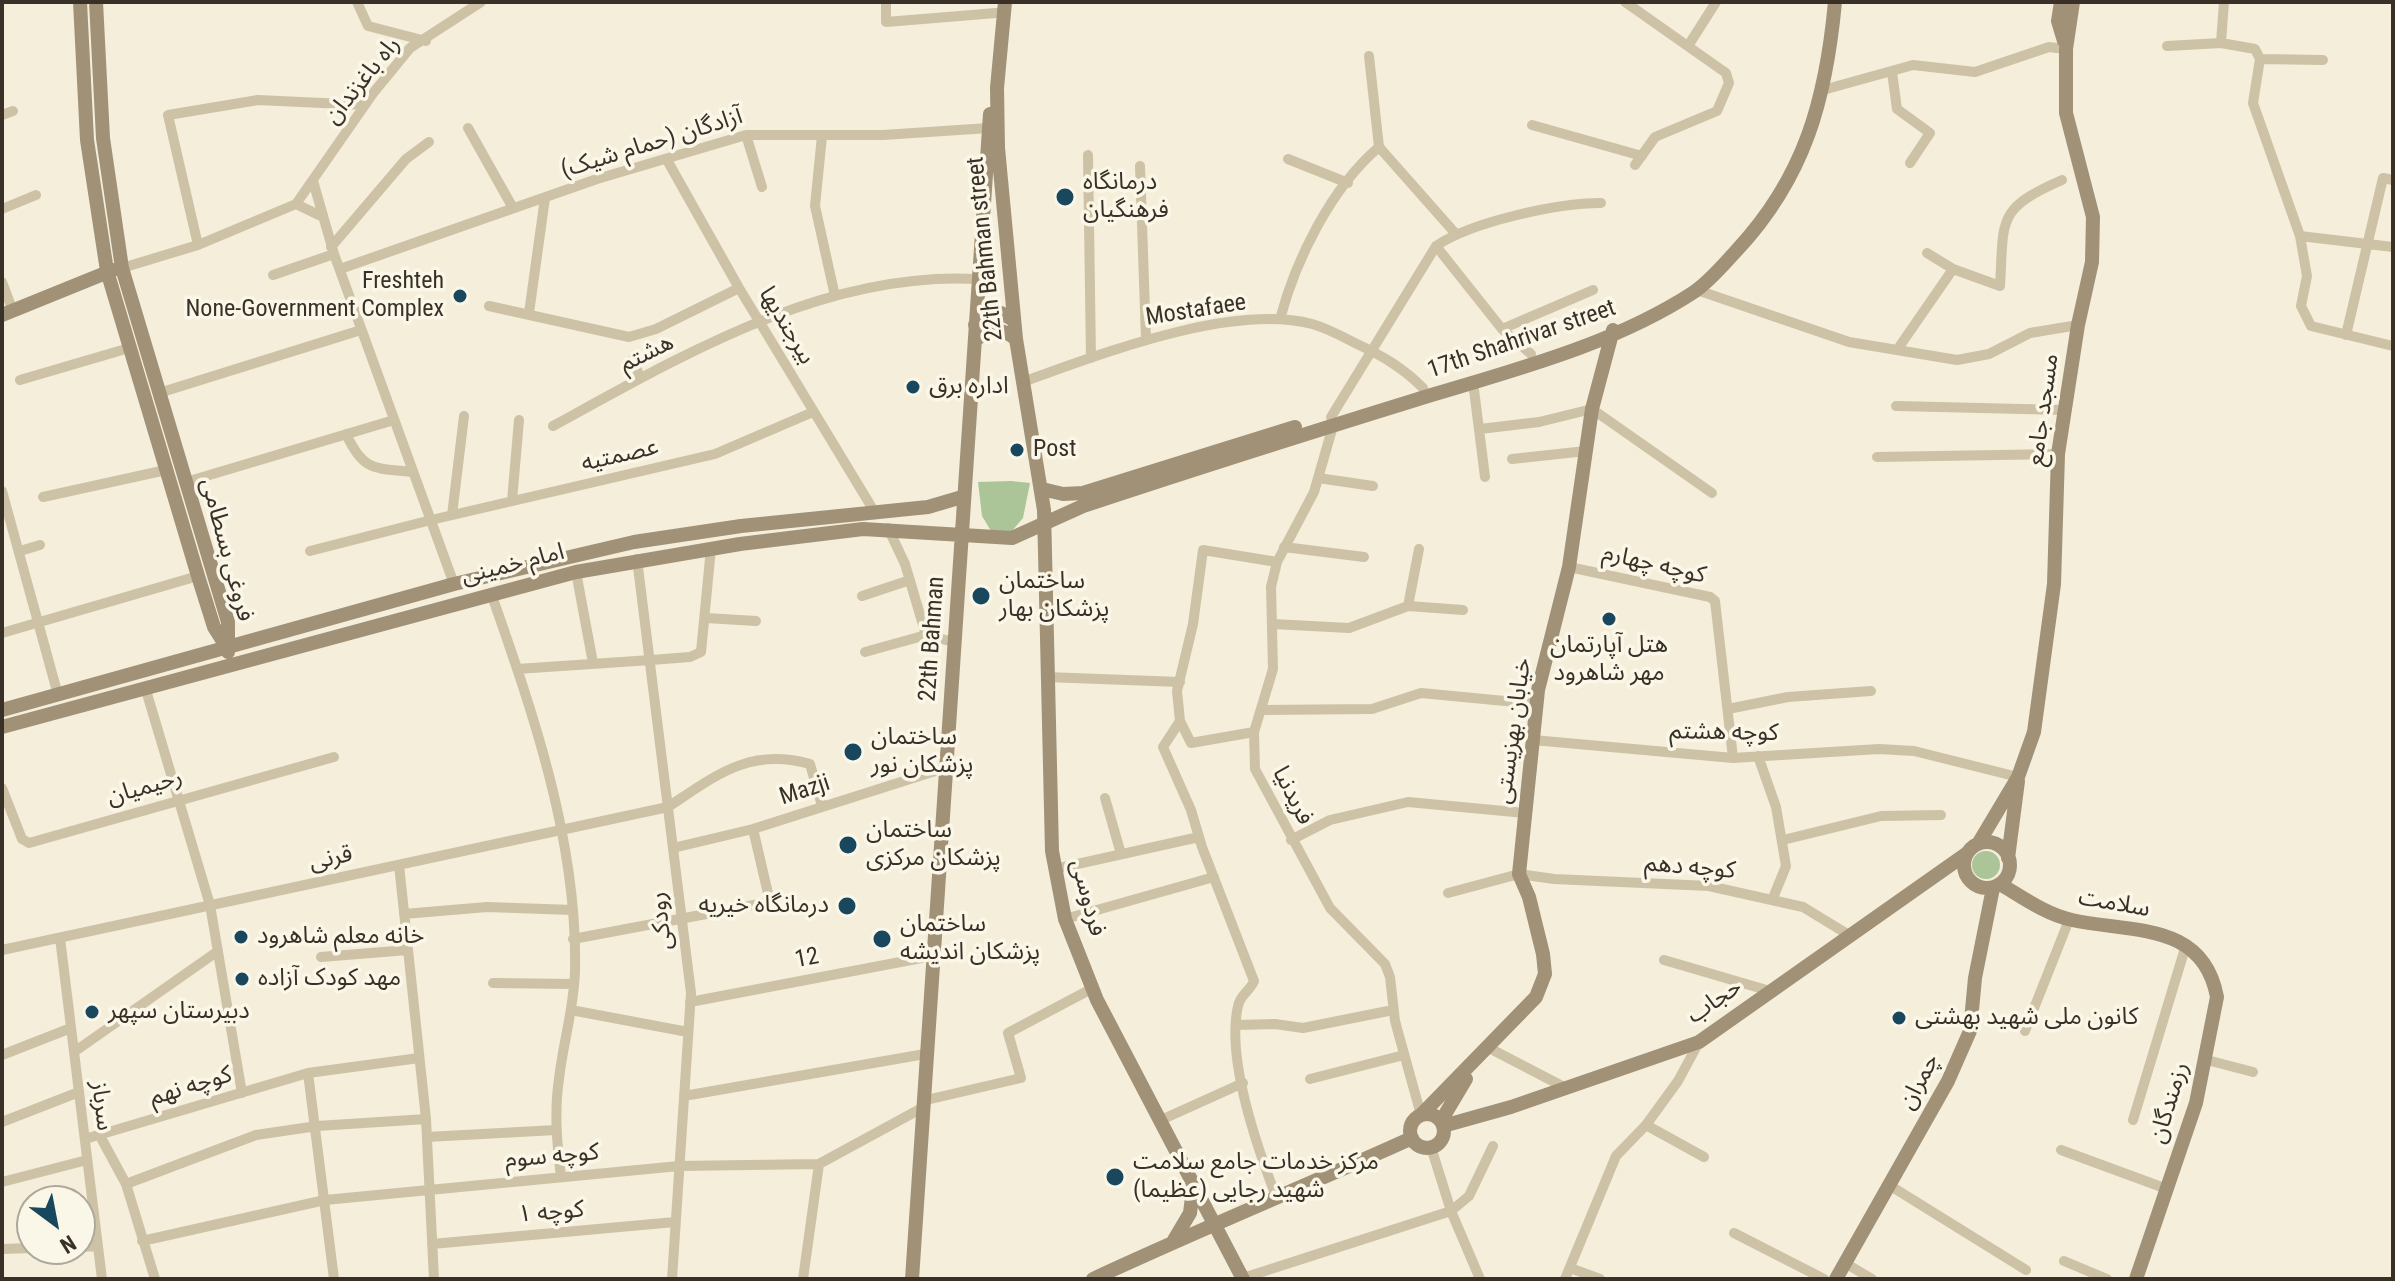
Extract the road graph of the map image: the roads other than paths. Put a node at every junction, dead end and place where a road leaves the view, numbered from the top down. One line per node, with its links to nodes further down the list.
1 (80, 2): 60 (main road, فروغی بسطامی)
2 (96, 2): 57 (main road, فروغی بسطامی)
3 (357, 2): 14 (street)
4 (481, 2): 14 (street, راه باغزندان)
5 (886, 2): 13 (street)
6 (1625, 2): 16 (street)
7 (1716, 2): 16 (street)
8 (1826, 2): 75 (main road, 17th Shahrivar street)
9 (1835, 2): 23 (main road, 17th Shahrivar street)
10 (2061, 2): 18 (main road, مسجد جامع)
11 (2073, 2): 18 (main road, مسجد جامع)
12 (2224, 2): 15 (street)
13 (999, 6): 27 (main road, 22th Bahman); 72 (main road, 22th Bahman street)
14 (426, 41): 24 (street, راه باغزندان)
15 (2221, 43): 17 (street); 20 (street)
16 (1688, 46): 25 (street)
17 (2167, 46)
18 (2066, 49): 22 (street); 74 (main road, مسجد جامع)
19 (1369, 56): 31 (street)
20 (2260, 59): 21 (street); 50 (street)
21 (2323, 60)
22 (1892, 72): 23 (street); 35 (street)
23 (1823, 90): 66 (main road, 17th Shahrivar street)
24 (365, 105): 39 (street, راه باغزندان); 52 (street)
25 (1532, 125)
26 (468, 128): 46 (street)
27 (989, 128): 29 (street, آزادگان (حمام شیک)); 62 (main road, 22th Bahman)
28 (746, 135): 29 (street, آزادگان (حمام شیک)); 34 (street, آزادگان (حمام شیک)); 41 (street)
29 (822, 136): 67 (street)
30 (429, 142): 55 (street)
31 (1379, 147): 40 (street); 49 (street)
32 (1088, 155): 87 (street)
33 (1288, 159): 40 (street)
34 (667, 160): 43 (street, آزادگان (حمام شیک)); 64 (street, بیرجندیها)
35 (1910, 163)
36 (1140, 166): 81 (street)
37 (2062, 180): 59 (street)
38 (2393, 180): 51 (street)
39 (313, 181): 45 (street, راه باغزندان); 48 (street)
40 (1348, 183): 71 (street)
41 (762, 187)
42 (36, 195): 47 (street)
43 (545, 198): 46 (street, آزادگان (حمام شیک)); 70 (street)
44 (1601, 203): 49 (street)
45 (296, 204): 48 (street); 52 (street)
46 (513, 208): 58 (street, آزادگان (حمام شیک))
47 (2, 209)
48 (323, 217): 55 (street)
49 (1455, 233): 53 (street)
50 (2300, 236): 51 (street); 79 (street)
51 (2365, 243): 54 (street); 79 (street)
52 (198, 245): 57 (street)
53 (1436, 246): 76 (street); 85 (street, فریدنیا)
54 (2393, 247)
55 (333, 250): 58 (street); 61 (street)
56 (1927, 253): 59 (street)
57 (122, 268): 60 (main road); 94 (main road, فروغی بسطامی)
58 (340, 269): 77 (street)
59 (1953, 269): 84 (street)
60 (107, 271): 69 (main road); 83 (main road, فروغی بسطامی)
61 (273, 275)
62 (977, 279): 67 (street, هشتم); 78 (main road, 22th Bahman)
63 (2, 282): 69 (street)
64 (739, 288): 70 (street); 73 (street, بیرجندیها)
65 (1593, 290): 76 (street)
66 (1697, 290): 75 (main road, 17th Shahrivar street); 84 (street)
67 (835, 296): 73 (street, هشتم)
68 (489, 306): 70 (street)
69 (7, 313)
70 (529, 313)
71 (1280, 319): 81 (street, Mostafaee); 85 (street, Mostafaee)
72 (1014, 320): 78 (main road); 80 (main road, 22th Bahman street)
73 (761, 321): 89 (street, هشتم); 98 (street, بیرجندیها)
74 (2078, 325): 84 (street); 97 (main road, مسجد جامع)
75 (1613, 328): 86 (main road, 17th Shahrivar street); 92 (main road, 17th Shahrivar street); 96 (main road, خیابان بهزیستی)
76 (1502, 329): 86 (street)
77 (361, 330): 94 (street); 100 (street)
78 (975, 332): 80 (main road); 120 (main road, 22th Bahman)
79 (2346, 335): 82 (street)
80 (1016, 339): 91 (main road, 22th Bahman street)
81 (1146, 339): 87 (street, Mostafaee)
82 (2393, 346)
83 (129, 348): 90 (street); 110 (main road, فروغی بسطامی)
84 (1897, 350)
85 (1374, 352): 93 (street); 102 (street, فریدنیا)
86 (1531, 354): 93 (main road, 17th Shahrivar street)
87 (1091, 358): 91 (street, Mostafaee)
88 (632, 360): 89 (street)
89 (641, 378): 103 (street, هشتم)
90 (20, 380)
91 (1025, 381): 116 (main road, 22th Bahman street)
92 (1473, 382): 102 (main road, 17th Shahrivar street); 104 (street)
93 (1423, 388): 102 (main road, 17th Shahrivar street)
94 (159, 393): 114 (main road, فروغی بسطامی)
95 (1896, 406): 97 (street)
96 (1592, 409): 104 (street); 106 (main road, خیابان بهزیستی); 118 (street)
97 (2064, 410): 107 (main road, مسجد جامع)
98 (813, 412): 121 (street, عصمتیه); 122 (street, بیرجندیها)
99 (464, 416): 123 (street)
100 (394, 420): 105 (street); 111 (street)
101 (519, 420): 121 (street)
102 (1332, 421): 113 (street, فریدنیا); 116 (main road, 17th Shahrivar street); 125 (main road, 17th Shahrivar street)
103 (553, 426)
104 (1480, 429): 112 (street)
105 (346, 434): 111 (street); 114 (street)
106 (1586, 451): 109 (street); 137 (main road, خیابان بهزیستی)
107 (2058, 454): 108 (street); 176 (main road, مسجد جامع)
108 (1877, 457)
109 (1512, 459)
110 (166, 470): 119 (street); 139 (main road, فروغی بسطامی)
111 (413, 472): 124 (street)
112 (1485, 477)
113 (1318, 478): 115 (street); 129 (street, فریدنیا)
114 (186, 482): 153 (main road, فروغی بسطامی)
115 (1373, 486)
116 (1042, 489): 125 (main road, فردوسی)
117 (2, 491): 132 (street)
118 (1712, 493)
119 (43, 497)
120 (962, 497): 122 (main road, امام خمینی); 127 (main road, 22th Bahman)
121 (512, 501): 123 (street, عصمتیه)
122 (874, 511): 141 (main road, امام خمینی)
123 (452, 515): 124 (street, عصمتیه)
124 (431, 520): 133 (street, عصمتیه); 141 (street)
125 (1045, 524): 127 (main road, امام خمینی); 159 (main road, فردوسی)
126 (888, 528): 127 (main road, امام خمینی); 130 (main road, امام خمینی); 140 (street)
127 (960, 533): 152 (main road, 22th Bahman)
128 (40, 545): 132 (street)
129 (1284, 547): 134 (street); 136 (street, فریدنیا)
130 (711, 548): 135 (main road, امام خمینی); 146 (street)
131 (1419, 549): 144 (street)
132 (20, 551): 148 (street)
133 (310, 551)
134 (1364, 557)
135 (637, 559): 138 (main road, امام خمینی); 155 (street, رودکی)
136 (1277, 562): 149 (street, فریدنیا); 160 (street)
137 (1569, 567): 164 (main road, خیابان بهزیستی); 165 (street, کوچه چهارم)
138 (576, 572): 142 (main road, امام خمینی); 157 (street)
139 (198, 576): 148 (street); 153 (main road, فروغی بسطامی)
140 (910, 580): 143 (street); 151 (street)
141 (454, 584): 153 (main road, امام خمینی)
142 (491, 593): 156 (main road, امام خمینی); 158 (street)
143 (862, 596)
144 (1408, 606): 145 (street); 149 (street)
145 (1463, 610)
146 (706, 618): 147 (street); 155 (street)
147 (756, 621)
148 (36, 624): 150 (street); 163 (street)
149 (1273, 624): 167 (street, فریدنیا)
150 (2, 633)
151 (926, 635): 152 (street); 154 (street)
152 (954, 642): 175 (main road, 22th Bahman)
153 (226, 647): 156 (main road); 163 (main road, امام خمینی)
154 (865, 652)
155 (651, 660): 157 (street); 181 (street, رودکی)
156 (231, 663): 161 (main road, امام خمینی)
157 (593, 663): 158 (street)
158 (517, 669): 185 (street)
159 (1046, 677): 160 (street); 193 (main road, فردوسی)
160 (1180, 682): 168 (street)
161 (145, 687): 169 (main road, امام خمینی); 179 (street)
162 (1871, 691): 165 (street)
163 (58, 695): 166 (main road, امام خمینی)
164 (1536, 704): 167 (street); 171 (main road, خیابان بهزیستی)
165 (1728, 709): 174 (street, کوچه چهارم)
166 (2, 710)
167 (1262, 710): 170 (street, فریدنیا)
168 (1180, 721): 170 (street); 186 (street)
169 (2, 727)
170 (1254, 732): 187 (street, فریدنیا)
171 (1533, 740): 174 (street, کوچه هشتم); 182 (main road, خیابان بهزیستی)
172 (1758, 756): 174 (street, کوچه هشتم); 176 (street, کوچه هشتم); 188 (street)
173 (334, 757): 179 (street, رحیمیان)
174 (1733, 758)
175 (948, 767): 180 (street, Mazji); 214 (main road, 22th Bahman)
176 (2018, 777): 190 (main road); 196 (main road, چمران)
177 (2, 788): 179 (street, رحیمیان)
178 (1105, 798): 191 (street)
179 (178, 799): 201 (street)
180 (822, 806): 181 (street); 184 (street, Mazji)
181 (668, 807): 185 (street, قرنی); 189 (street, رودکی)
182 (1525, 813): 187 (street); 194 (main road, خیابان بهزیستی)
183 (1941, 815): 188 (street)
184 (753, 829): 189 (street, Mazji); 204 (street)
185 (560, 830): 192 (street, قرنی); 202 (street)
186 (1199, 837): 191 (street); 197 (street)
187 (1291, 840): 223 (street, فریدنیا)
188 (1783, 840): 200 (street)
189 (673, 848): 204 (street, رودکی)
190 (1972, 849): 195 (main road); 196 (main road); 198 (main road, حجاب)
191 (1121, 854): 193 (street)
192 (399, 865): 201 (street, قرنی); 203 (street)
193 (1055, 869): 205 (main road, فردوسی)
194 (1519, 874): 199 (street); 200 (street, کوچه دهم); 229 (main road, خیابان بهزیستی)
195 (1966, 876): 196 (main road); 198 (main road)
196 (2002, 876): 206 (main road, سلامت); 270 (main road, چمران)
197 (1214, 877): 205 (street); 224 (street)
198 (1918, 887): 207 (main road, حجاب)
199 (1448, 893)
200 (1773, 898): 207 (street, کوچه دهم)
201 (210, 905): 208 (street, قرنی); 213 (street)
202 (573, 910): 203 (street); 209 (street)
203 (404, 914): 212 (street)
204 (681, 918): 209 (street); 221 (street, رودکی)
205 (1065, 919): 219 (main road, فردوسی)
206 (2069, 920): 210 (main road, سلامت); 226 (street)
207 (1849, 935): 220 (main road, حجاب)
208 (60, 938): 211 (street, قرنی); 225 (street, سرباز)
209 (573, 939): 218 (street)
210 (2186, 945): 235 (main road, رزمندگان); 249 (street)
211 (2, 950)
212 (408, 950): 215 (street); 234 (street)
213 (218, 951): 230 (street); 243 (street)
214 (932, 956): 221 (street, 12); 231 (main road, 22th Bahman)
215 (321, 957)
216 (1664, 960): 220 (street)
217 (493, 983): 218 (street)
218 (574, 984): 222 (street)
219 (1093, 988): 245 (street); 248 (main road, فردوسی)
220 (1770, 991): 228 (main road, حجاب)
221 (690, 1002): 227 (street, رودکی)
222 (571, 1010): 227 (street); 254 (street)
223 (1393, 1010): 224 (street); 233 (street, فریدنیا)
224 (1236, 1025): 240 (street)
225 (71, 1028): 230 (street, سرباز); 232 (street)
226 (2025, 1031)
227 (688, 1032): 244 (street, رودکی)
228 (1699, 1042): 241 (main road, حجاب); 251 (street)
229 (1489, 1048): 236 (main road, خیابان بهزیستی); 241 (street)
230 (74, 1052): 242 (street, سرباز)
231 (925, 1054): 244 (street); 245 (main road, 22th Bahman)
232 (2, 1055)
233 (1404, 1055): 239 (street); 246 (street, فریدنیا)
234 (419, 1058): 238 (street); 247 (street)
235 (2207, 1060): 237 (street); 272 (main road, رزمندگان)
236 (1474, 1064): 246 (main road, خیابان بهزیستی); 253 (main road, خیابان بهزیستی)
237 (2253, 1072)
238 (308, 1073): 243 (street, کوچه نهم); 252 (street)
239 (1310, 1079)
240 (1243, 1083): 248 (street); 273 (street)
241 (1566, 1088): 253 (main road, حجاب)
242 (79, 1092): 250 (street); 258 (street, سرباز)
243 (242, 1093): 255 (street, کوچه نهم)
244 (684, 1096): 265 (street, رودکی)
245 (922, 1105): 264 (street); 294 (main road, 22th Bahman)
246 (1421, 1115): 253 (main road); 257 (main road)
247 (426, 1119): 252 (street); 256 (street)
248 (1161, 1120): 268 (main road, فردوسی)
249 (2133, 1120)
250 (2, 1122)
251 (1646, 1125): 262 (street); 285 (street)
252 (317, 1126): 269 (street); 274 (street)
253 (1442, 1128): 260 (main road)
254 (556, 1130): 256 (street); 266 (street)
255 (100, 1136): 258 (street, کوچه نهم); 269 (street)
256 (427, 1137): 271 (street)
257 (1412, 1138): 260 (main road); 273 (main road)
258 (85, 1139): 263 (street, سرباز)
259 (1493, 1146): 275 (street)
260 (1431, 1147): 275 (street)
261 (2061, 1150): 272 (street)
262 (1704, 1157)
263 (87, 1160): 267 (street); 282 (street, سرباز)
264 (819, 1164): 265 (street, کوچه سوم); 293 (street)
265 (679, 1166): 266 (street, کوچه سوم); 277 (street, رودکی)
266 (561, 1177): 271 (street, کوچه سوم)
267 (2, 1182)
268 (1194, 1182): 276 (main road, فردوسی); 280 (main road)
269 (126, 1184): 279 (street)
270 (1889, 1185): 284 (main road, چمران); 286 (street)
271 (429, 1189): 274 (street); 281 (street)
272 (2167, 1189): 303 (main road, رزمندگان)
273 (1277, 1199): 276 (main road)
274 (325, 1200): 279 (street); 290 (street)
275 (1451, 1211): 287 (street); 296 (street)
276 (1216, 1221): 280 (main road); 287 (main road, فردوسی)
277 (675, 1222): 281 (street, ۱ کوچه); 292 (street, رودکی)
278 (1734, 1233): 299 (street)
279 (142, 1241): 289 (street)
280 (1174, 1241): 295 (main road)
281 (432, 1244): 291 (street)
282 (98, 1246): 288 (street, سرباز)
283 (2064, 1261): 302 (street)
284 (1845, 1263): 300 (main road, چمران); 301 (street)
285 (1570, 1268): 297 (street); 298 (street)
286 (2026, 1270)
287 (1243, 1278)
288 (102, 1279)
289 (155, 1279)
290 (333, 1279)
291 (434, 1279)
292 (672, 1279)
293 (803, 1279)
294 (912, 1279)
295 (1093, 1279)
296 (1480, 1279)
297 (1565, 1279)
298 (1600, 1279)
299 (1824, 1279)
300 (1836, 1279)
301 (1872, 1279)
302 (2107, 1279)
303 (2136, 1279)

